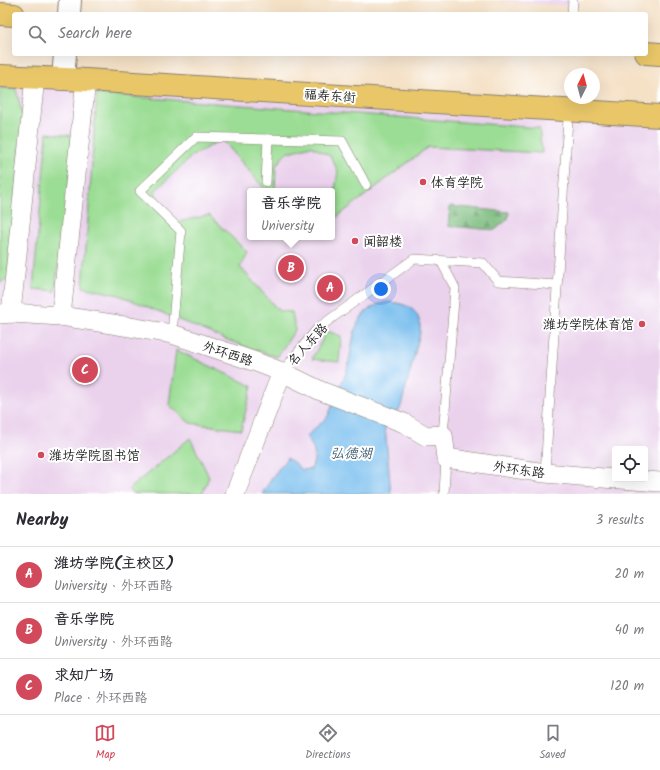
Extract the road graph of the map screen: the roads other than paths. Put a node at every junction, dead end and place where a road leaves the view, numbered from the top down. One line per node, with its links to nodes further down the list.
1 (70, 0): 3 (street)
2 (573, 0): 4 (lane)
3 (69, 12)
4 (572, 12)
5 (0, 14): 6 (main road)
6 (12, 15)
7 (648, 53): 8 (main road)
8 (660, 54)
9 (65, 56): 12 (street)
10 (0, 76): 11 (main road, 福寿东街)
11 (35, 78): 12 (main road, 福寿东街); 21 (street)
12 (63, 79): 13 (main road, 福寿东街)
13 (86, 80): 14 (main road, 福寿东街); 22 (street)
14 (567, 110): 15 (main road, 福寿东街); 20 (lane)
15 (660, 116)
16 (268, 139): 17 (lane); 18 (lane); 23 (lane)
17 (266, 182)
18 (366, 185)
19 (441, 261): 20 (lane, 名人东路); 24 (lane, 名人东路); 25 (lane)
20 (557, 285): 27 (lane)
21 (6, 314): 22 (street, 外环西路)
22 (61, 316): 23 (street, 外环西路)
23 (172, 334): 24 (street, 外环西路)
24 (282, 372): 25 (street, 外环西路); 31 (street, 名人东路)
25 (443, 435): 26 (street)
26 (446, 458): 27 (street, 外环东路); 32 (lane)
27 (545, 473): 28 (street, 外环东路)
28 (612, 478)
29 (648, 481): 30 (street)
30 (660, 482)
31 (235, 494)
32 (444, 494)

